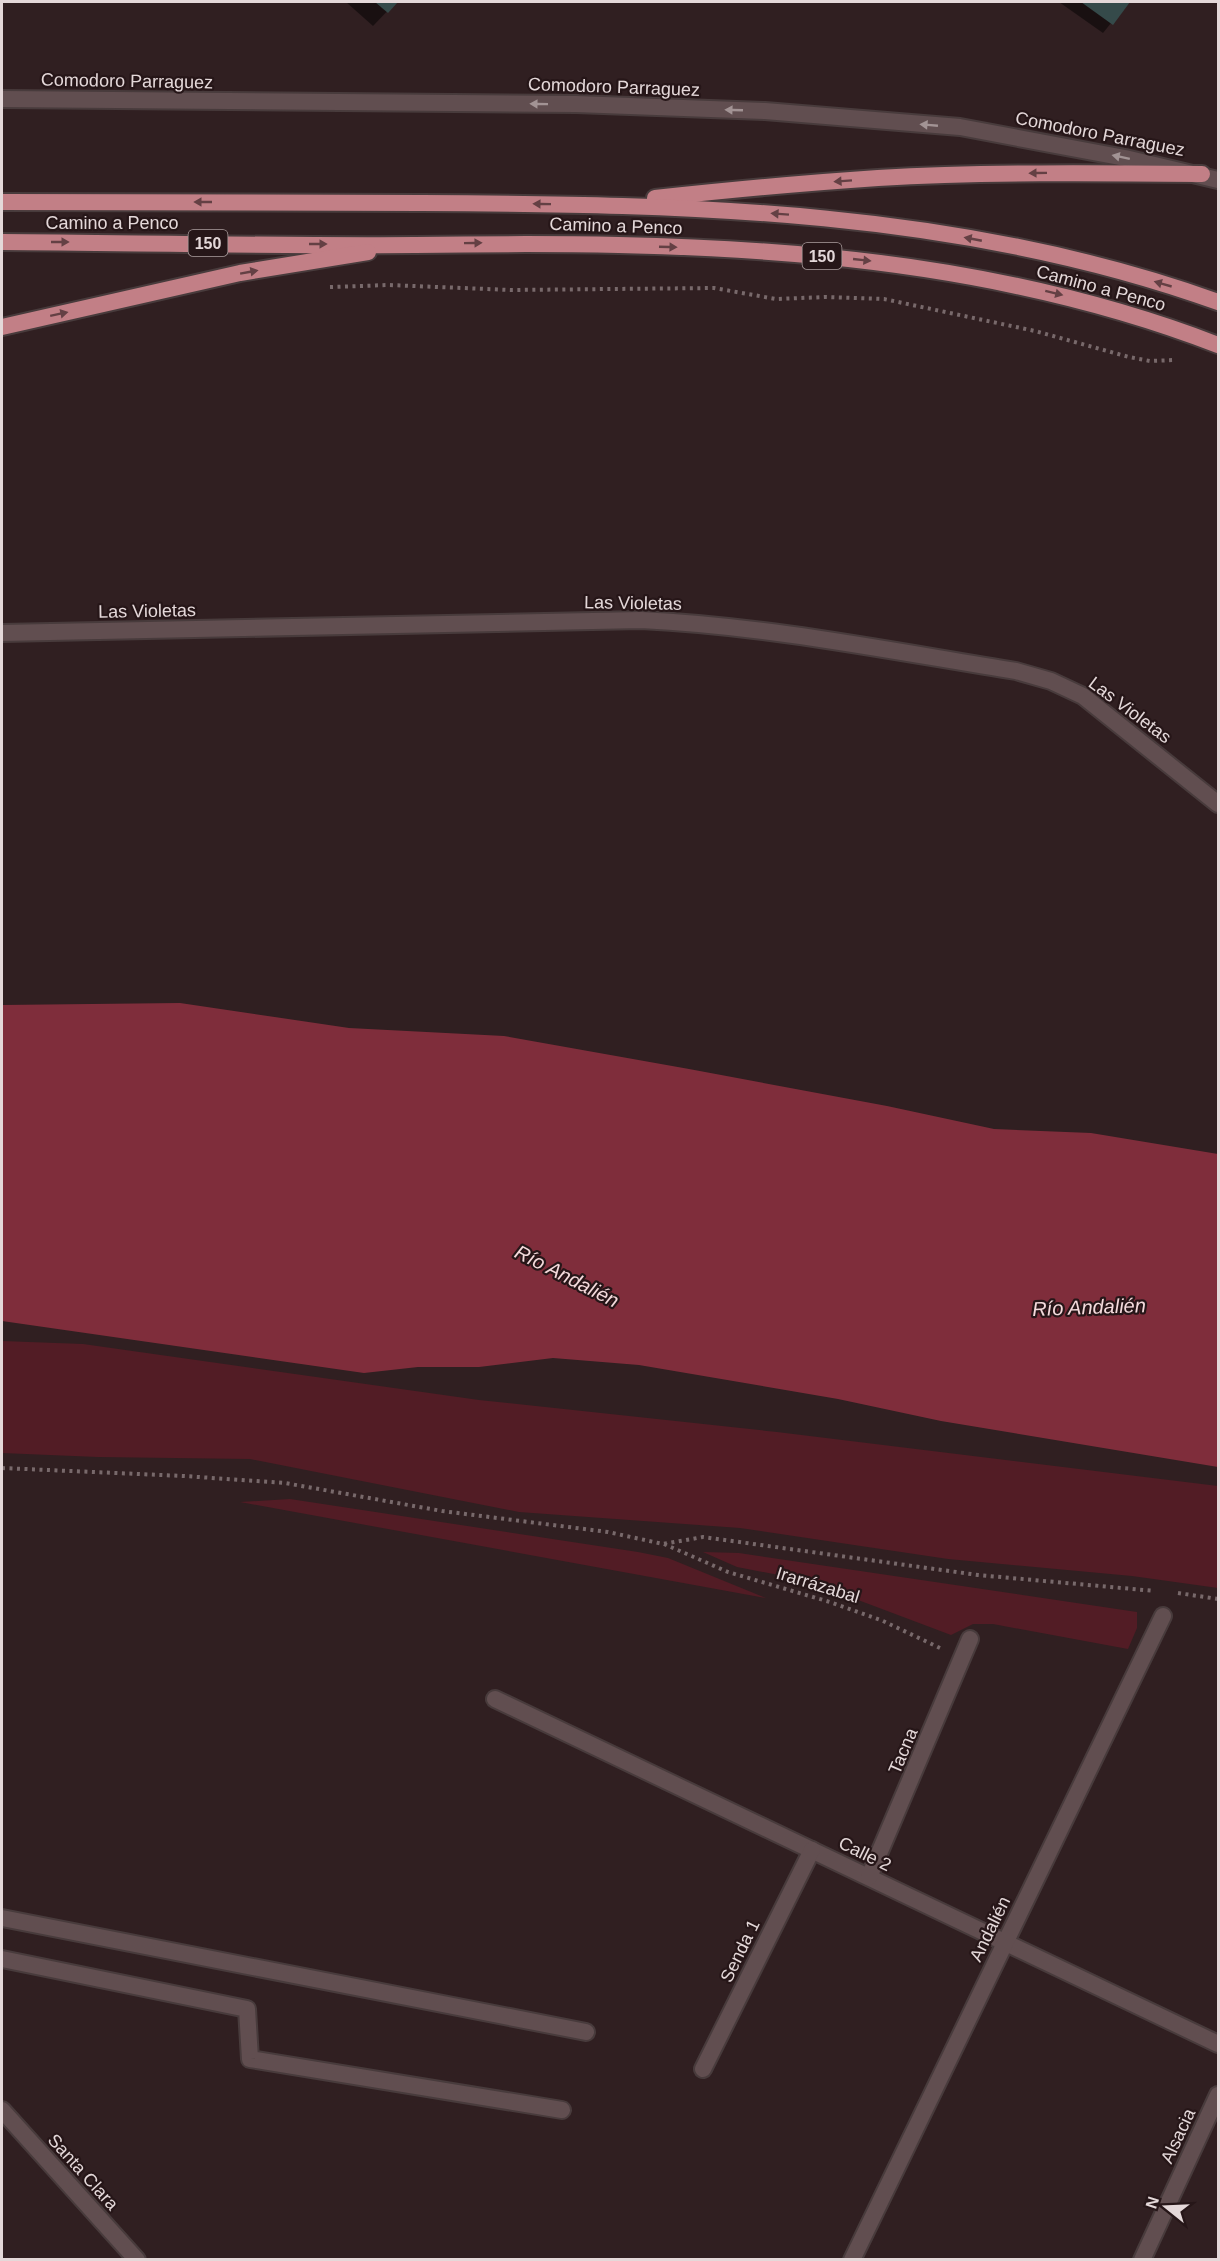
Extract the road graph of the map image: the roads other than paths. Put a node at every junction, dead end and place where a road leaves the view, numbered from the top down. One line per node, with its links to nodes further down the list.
1 (2, 99): 2 (street, Comodoro Parraguez, one-way to 1)
2 (1202, 174): 3 (street, Comodoro Parraguez); 5 (highway, one-way to 5)
3 (1218, 180)
4 (2, 202): 5 (highway, Camino a Penco / 150, one-way to 4)
5 (600, 204): 8 (highway, Camino a Penco / 150, one-way to 5)
6 (2, 242): 7 (highway, Camino a Penco / 150, one-way to 7)
7 (414, 245): 9 (highway, one-way to 7); 10 (highway, Camino a Penco / 150, one-way to 10)
8 (1218, 302)
9 (2, 327)
10 (1218, 345)
11 (2, 633): 12 (street, Las Violetas)
12 (1218, 804)
13 (1163, 1616): 19 (street, Andalién)
14 (970, 1639): 17 (street, Tacna)
15 (495, 1699): 16 (street, Calle 2)
16 (812, 1850): 17 (street, Calle 2); 23 (street, Senda 1)
17 (869, 1877): 19 (street, Calle 2)
18 (2, 1918): 21 (street)
19 (1005, 1942): 22 (street, Calle 2); 28 (street, Andalién)
20 (2, 1959): 26 (street)
21 (586, 2032)
22 (1218, 2044)
23 (704, 2069)
24 (1218, 2095): 29 (street, Alsacia)
25 (2, 2110): 27 (street, Santa Clara)
26 (562, 2110)
27 (137, 2259)
28 (852, 2259)
29 (1142, 2259)

